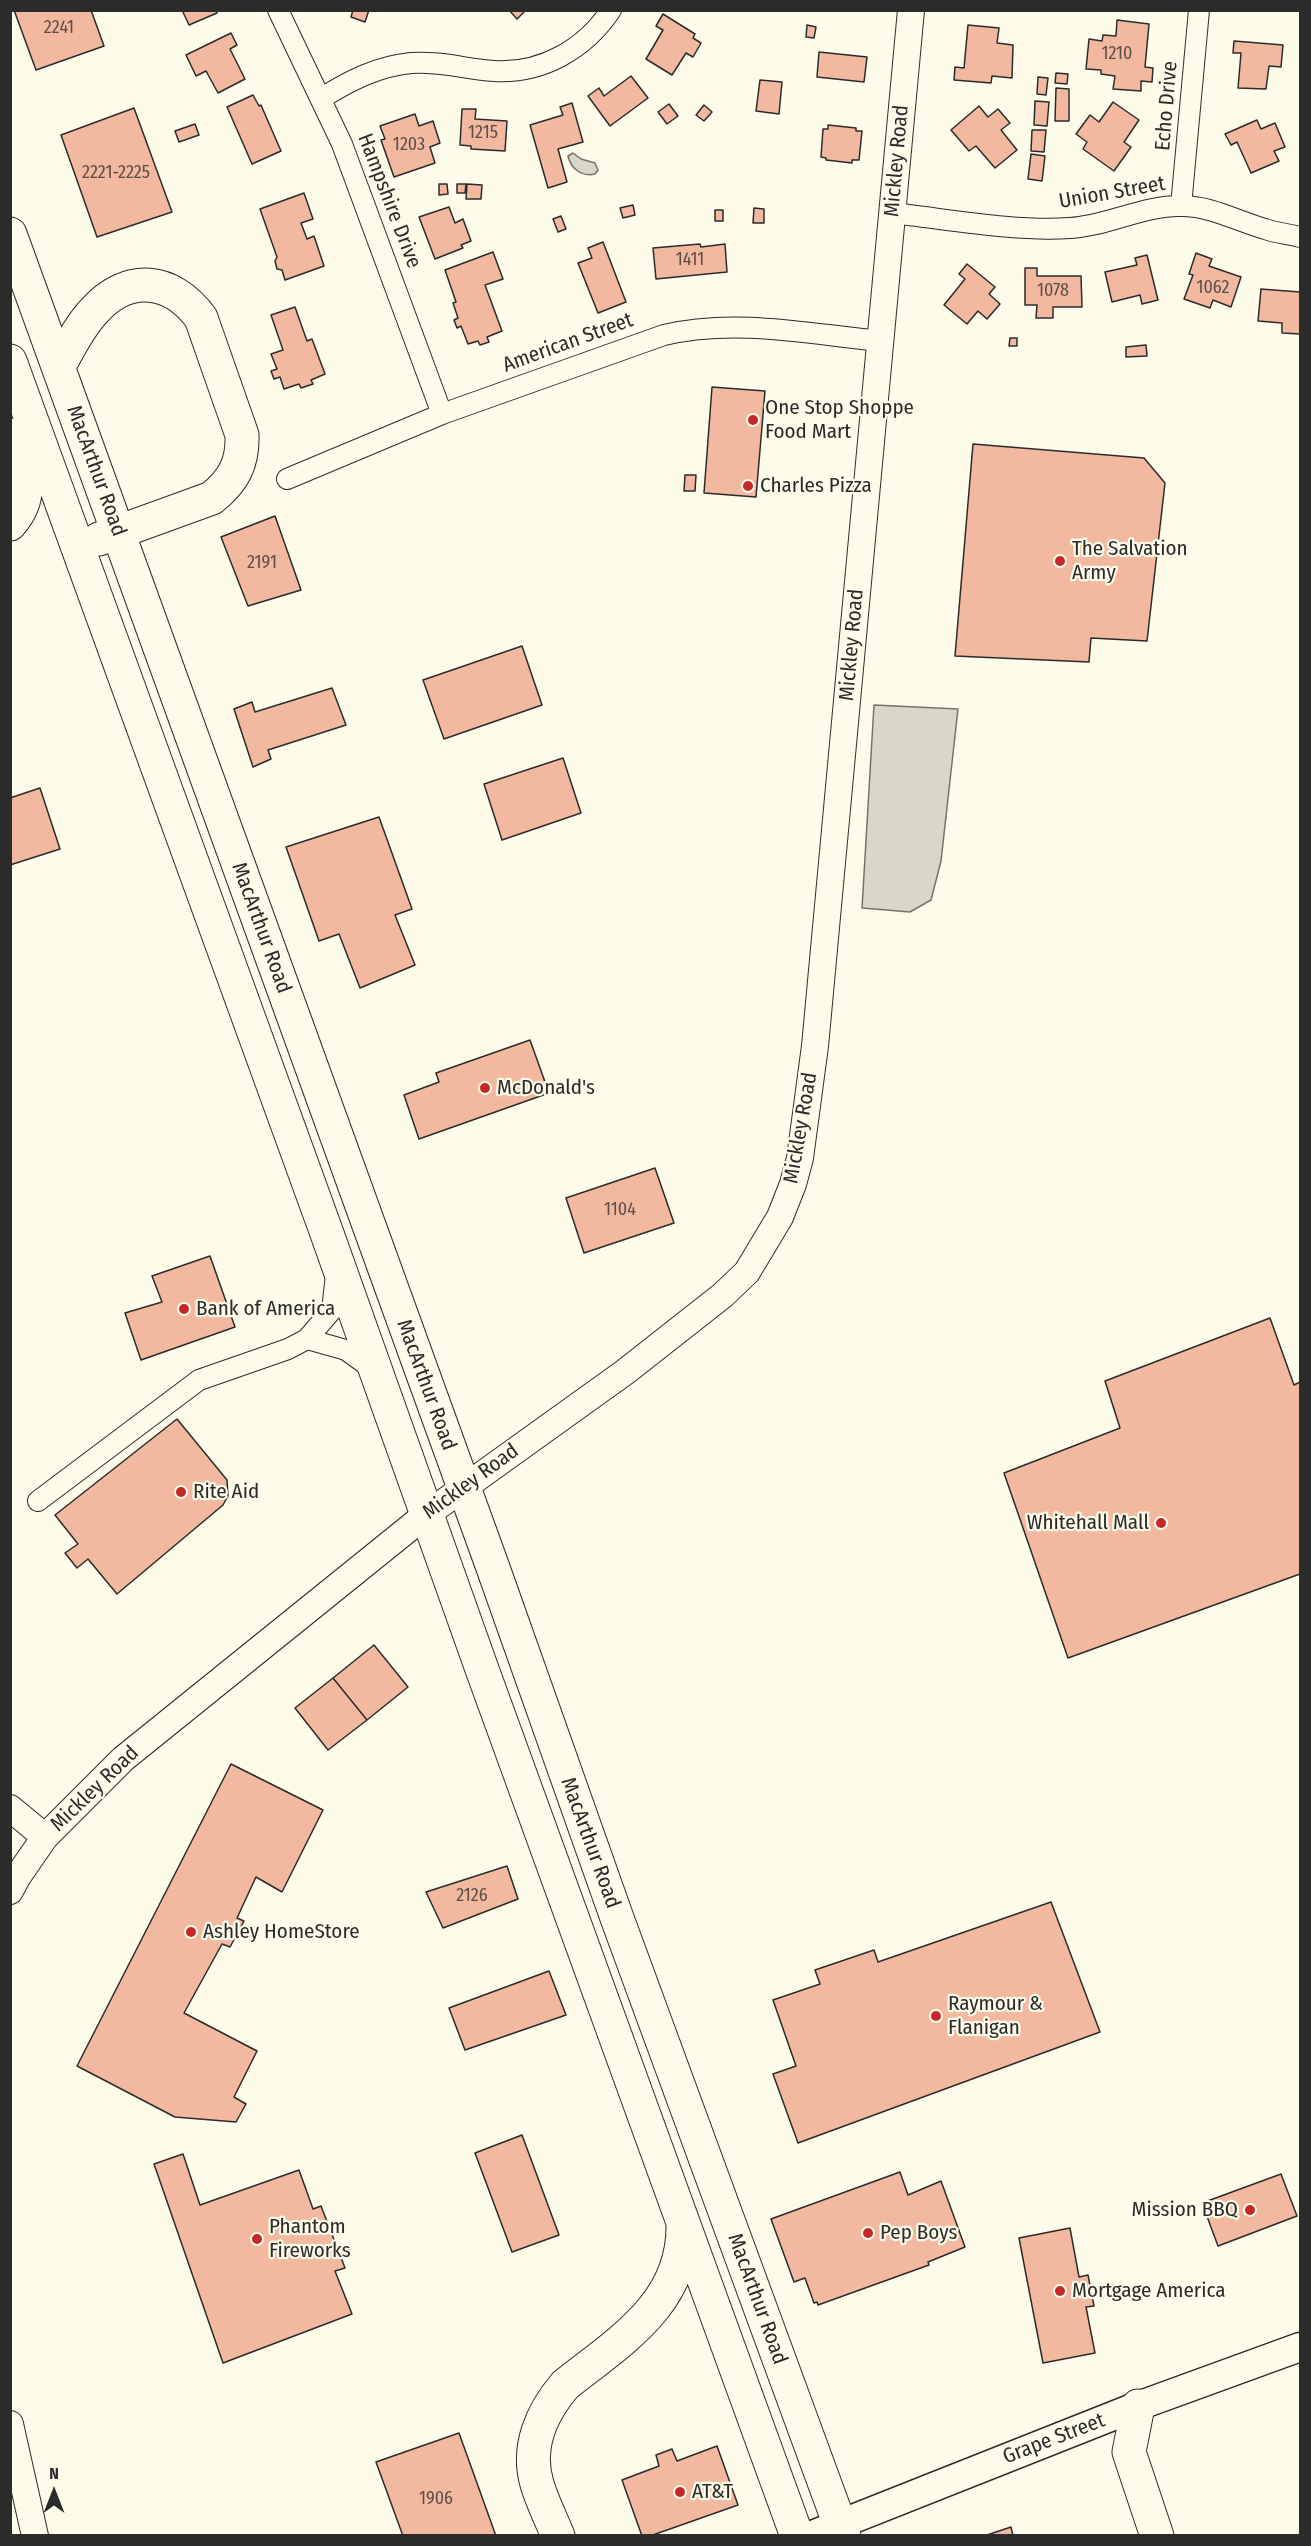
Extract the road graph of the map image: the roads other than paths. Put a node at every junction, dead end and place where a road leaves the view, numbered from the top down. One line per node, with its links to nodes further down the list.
1 (278, 10): 5 (street, Hampshire Drive)
2 (611, 10): 5 (street)
3 (910, 10): 7 (street, Mickley Road)
4 (1199, 10): 6 (street, Echo Drive)
5 (322, 98): 13 (street, Hampshire Drive)
6 (1181, 206): 7 (street, Union Street); 9 (street, Union Street)
7 (892, 213): 10 (street, Mickley Road)
8 (10, 234): 12 (highway, MacArthur Road)
9 (1300, 237)
10 (881, 341): 13 (street, American Street); 22 (street, Mickley Road)
11 (11, 364): 18 (highway, MacArthur Road)
12 (59, 366): 17 (highway, MacArthur Road); 17 (highway)
13 (442, 414): 15 (street, American Street)
14 (10, 435): 16 (highway)
15 (287, 479)
16 (10, 524)
17 (118, 532): 18 (highway); 22 (highway, MacArthur Road)
18 (77, 548): 19 (highway, MacArthur Road)
19 (337, 1261): 20 (street); 21 (highway, MacArthur Road)
20 (307, 1339): 21 (street); 23 (street)
21 (376, 1372): 24 (highway, MacArthur Road)
22 (464, 1487): 24 (street, Mickley Road); 32 (highway, MacArthur Road)
23 (38, 1501)
24 (427, 1514): 26 (street, Mickley Road); 28 (highway, MacArthur Road)
25 (10, 1808): 26 (street)
26 (45, 1837): 27 (street, Mickley Road)
27 (10, 1891)
28 (683, 2220): 34 (highway); 35 (highway, MacArthur Road)
29 (1300, 2347): 30 (main road, Grape Street)
30 (1138, 2406): 32 (main road, Grape Street); 37 (highway)
31 (10, 2424): 33 (street)
32 (842, 2529): 36 (main road, Grape Street)
33 (35, 2535)
34 (558, 2535)
35 (797, 2535)
36 (810, 2535)
37 (1157, 2535)

